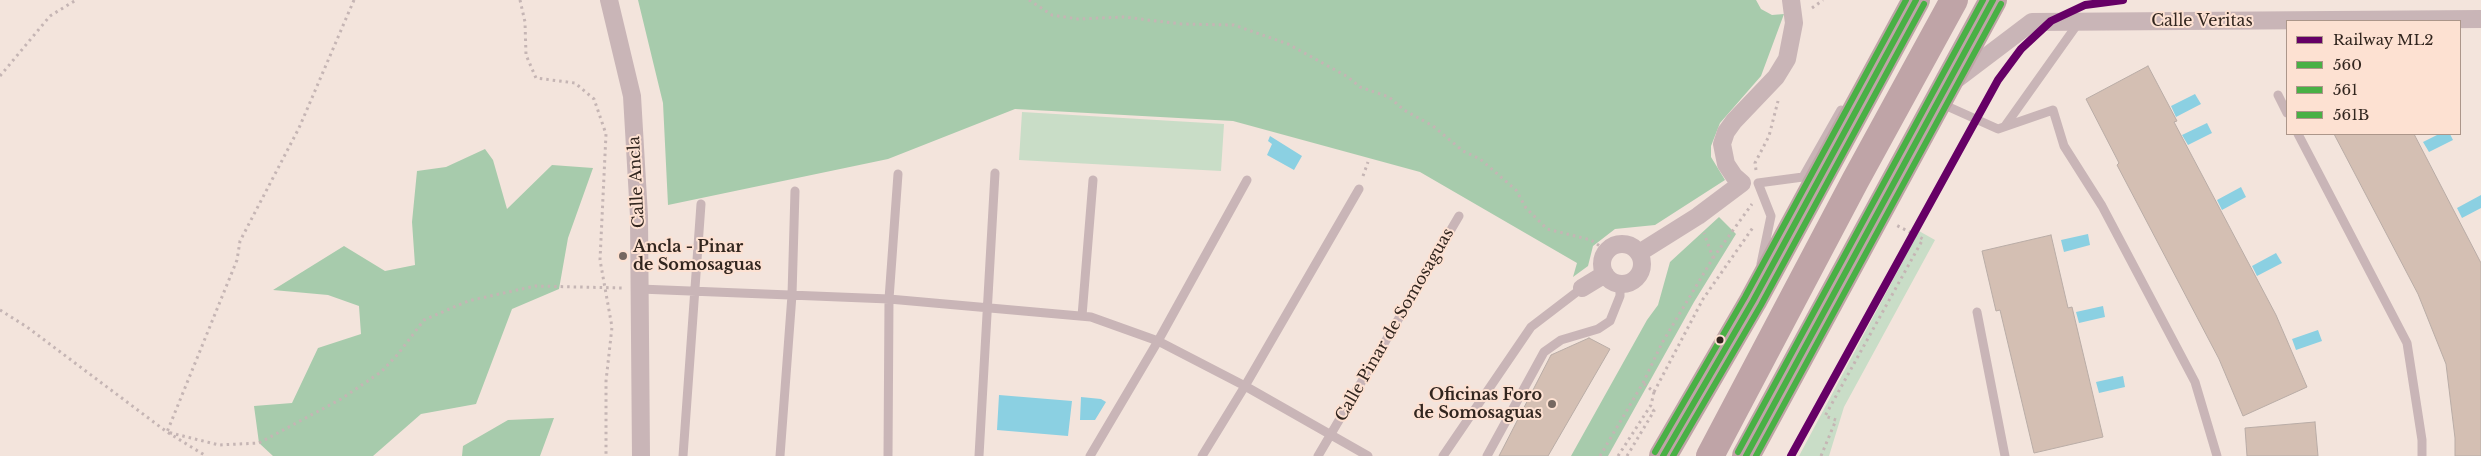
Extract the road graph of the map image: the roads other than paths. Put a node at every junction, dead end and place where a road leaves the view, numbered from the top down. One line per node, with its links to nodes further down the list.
1 (609, 0): 27 (street, Calle Ancla)
2 (1790, 0): 20 (street)
3 (1916, 0): 20 (lane); 31 (highway)
4 (1954, 0): 50 (highway)
5 (1993, 0): 10 (highway)
6 (2481, 19): 8 (street, Calle Veritas)
7 (2286, 20): 9 (street, Calle Veritas)
8 (2347, 20)
9 (2079, 22): 10 (street, Calle Veritas); 13 (lane)
10 (1942, 95): 13 (lane); 51 (highway)
11 (2278, 95): 12 (lane)
12 (2286, 111)
13 (2004, 126): 53 (lane)
14 (2299, 135): 54 (lane)
15 (995, 173): 32 (lane)
16 (898, 174): 30 (lane)
17 (1093, 180): 34 (lane)
18 (1247, 180): 35 (lane)
19 (1359, 188): 36 (lane)
20 (1752, 188): 24 (street); 31 (lane)
21 (794, 191): 29 (lane)
22 (701, 204): 28 (lane)
23 (1460, 216): 37 (lane, Calle Pinar de Somosaguas)
24 (1639, 253): 25 (street); 25 (street)
25 (1613, 279): 26 (street); 48 (lane)
26 (1582, 288): 47 (lane)
27 (640, 289): 28 (lane, Calle Pinar de Somosaguas); 38 (street, Calle Ancla)
28 (695, 292): 29 (lane, Calle Pinar de Somosaguas); 39 (lane)
29 (792, 295): 30 (lane, Calle Pinar de Somosaguas); 40 (lane)
30 (889, 298): 32 (lane, Calle Pinar de Somosaguas); 41 (lane)
31 (1753, 301): 49 (highway)
32 (985, 308): 34 (lane, Calle Pinar de Somosaguas); 42 (lane)
33 (1977, 312): 52 (lane)
34 (1082, 316): 35 (lane, Calle Pinar de Somosaguas)
35 (1158, 341): 36 (lane, Calle Pinar de Somosaguas); 43 (lane)
36 (1245, 386): 37 (lane, Calle Pinar de Somosaguas); 44 (lane)
37 (1331, 435): 45 (lane, Calle Pinar de Somosaguas); 46 (lane, Calle Pinar de Somosaguas)
38 (641, 456)
39 (684, 456)
40 (780, 456)
41 (888, 456)
42 (979, 456)
43 (1090, 456)
44 (1202, 456)
45 (1318, 456)
46 (1368, 456)
47 (1443, 456)
48 (1487, 456)
49 (1663, 456)
50 (1710, 456)
51 (1746, 456)
52 (2005, 456)
53 (2217, 456)
54 (2422, 456)

